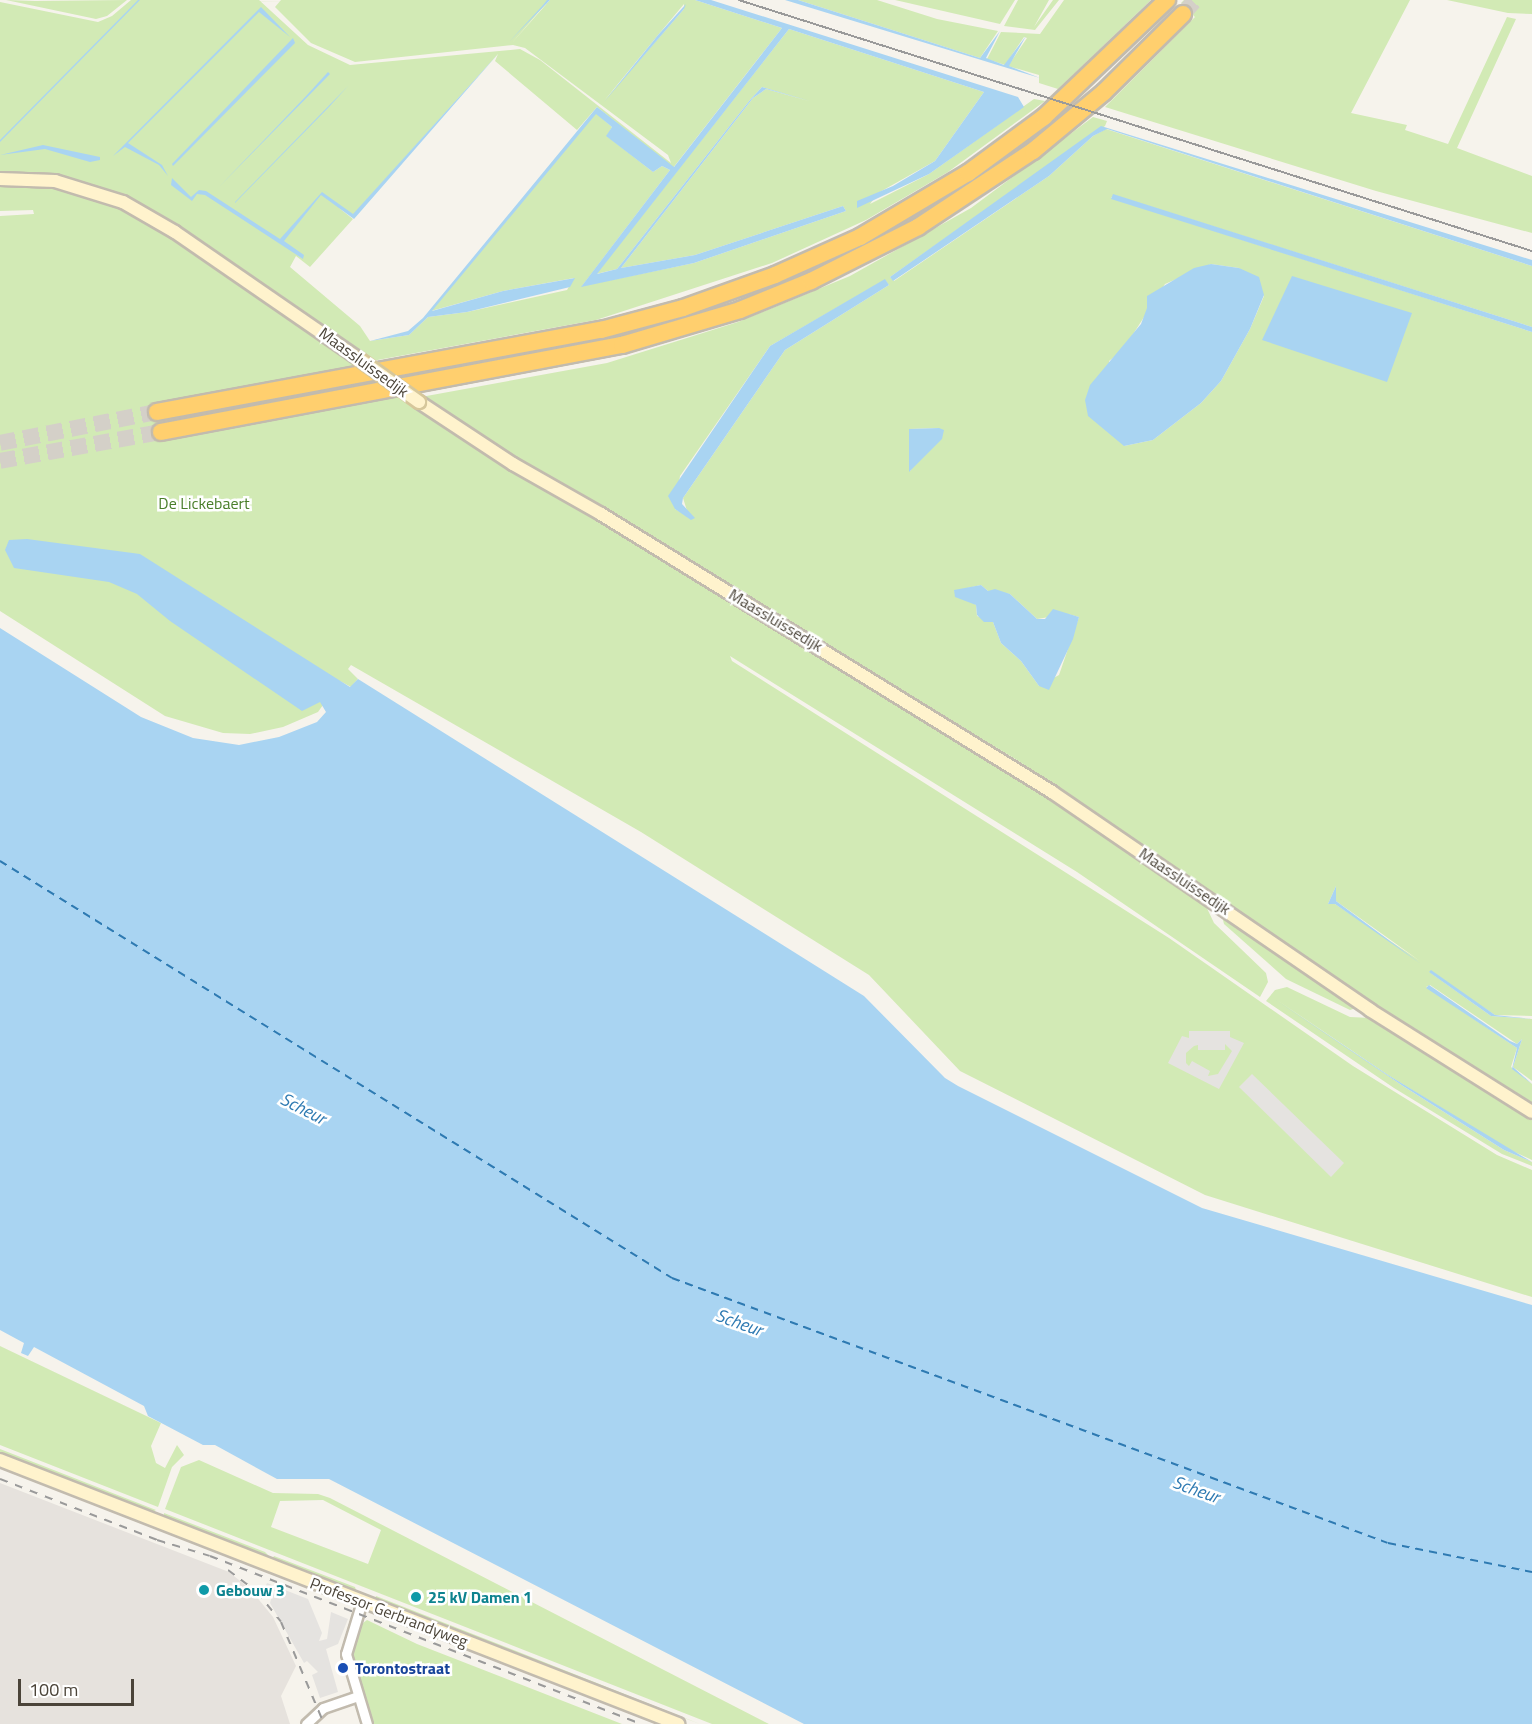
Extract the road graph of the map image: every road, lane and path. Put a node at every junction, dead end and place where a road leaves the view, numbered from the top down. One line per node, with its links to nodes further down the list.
1 (1167, 0): 4 (highway)
2 (1183, 14): 5 (highway)
3 (0, 180): 6 (street, Maassluissedijk, bridge)
4 (157, 412)
5 (161, 432)
6 (1532, 1112)
7 (0, 1460): 8 (street, Professor Gerbrandyweg)
8 (362, 1600): 9 (street); 12 (street, Professor Gerbrandyweg)
9 (358, 1696): 10 (street); 11 (street)
10 (306, 1724)
11 (367, 1724)
12 (678, 1724)

